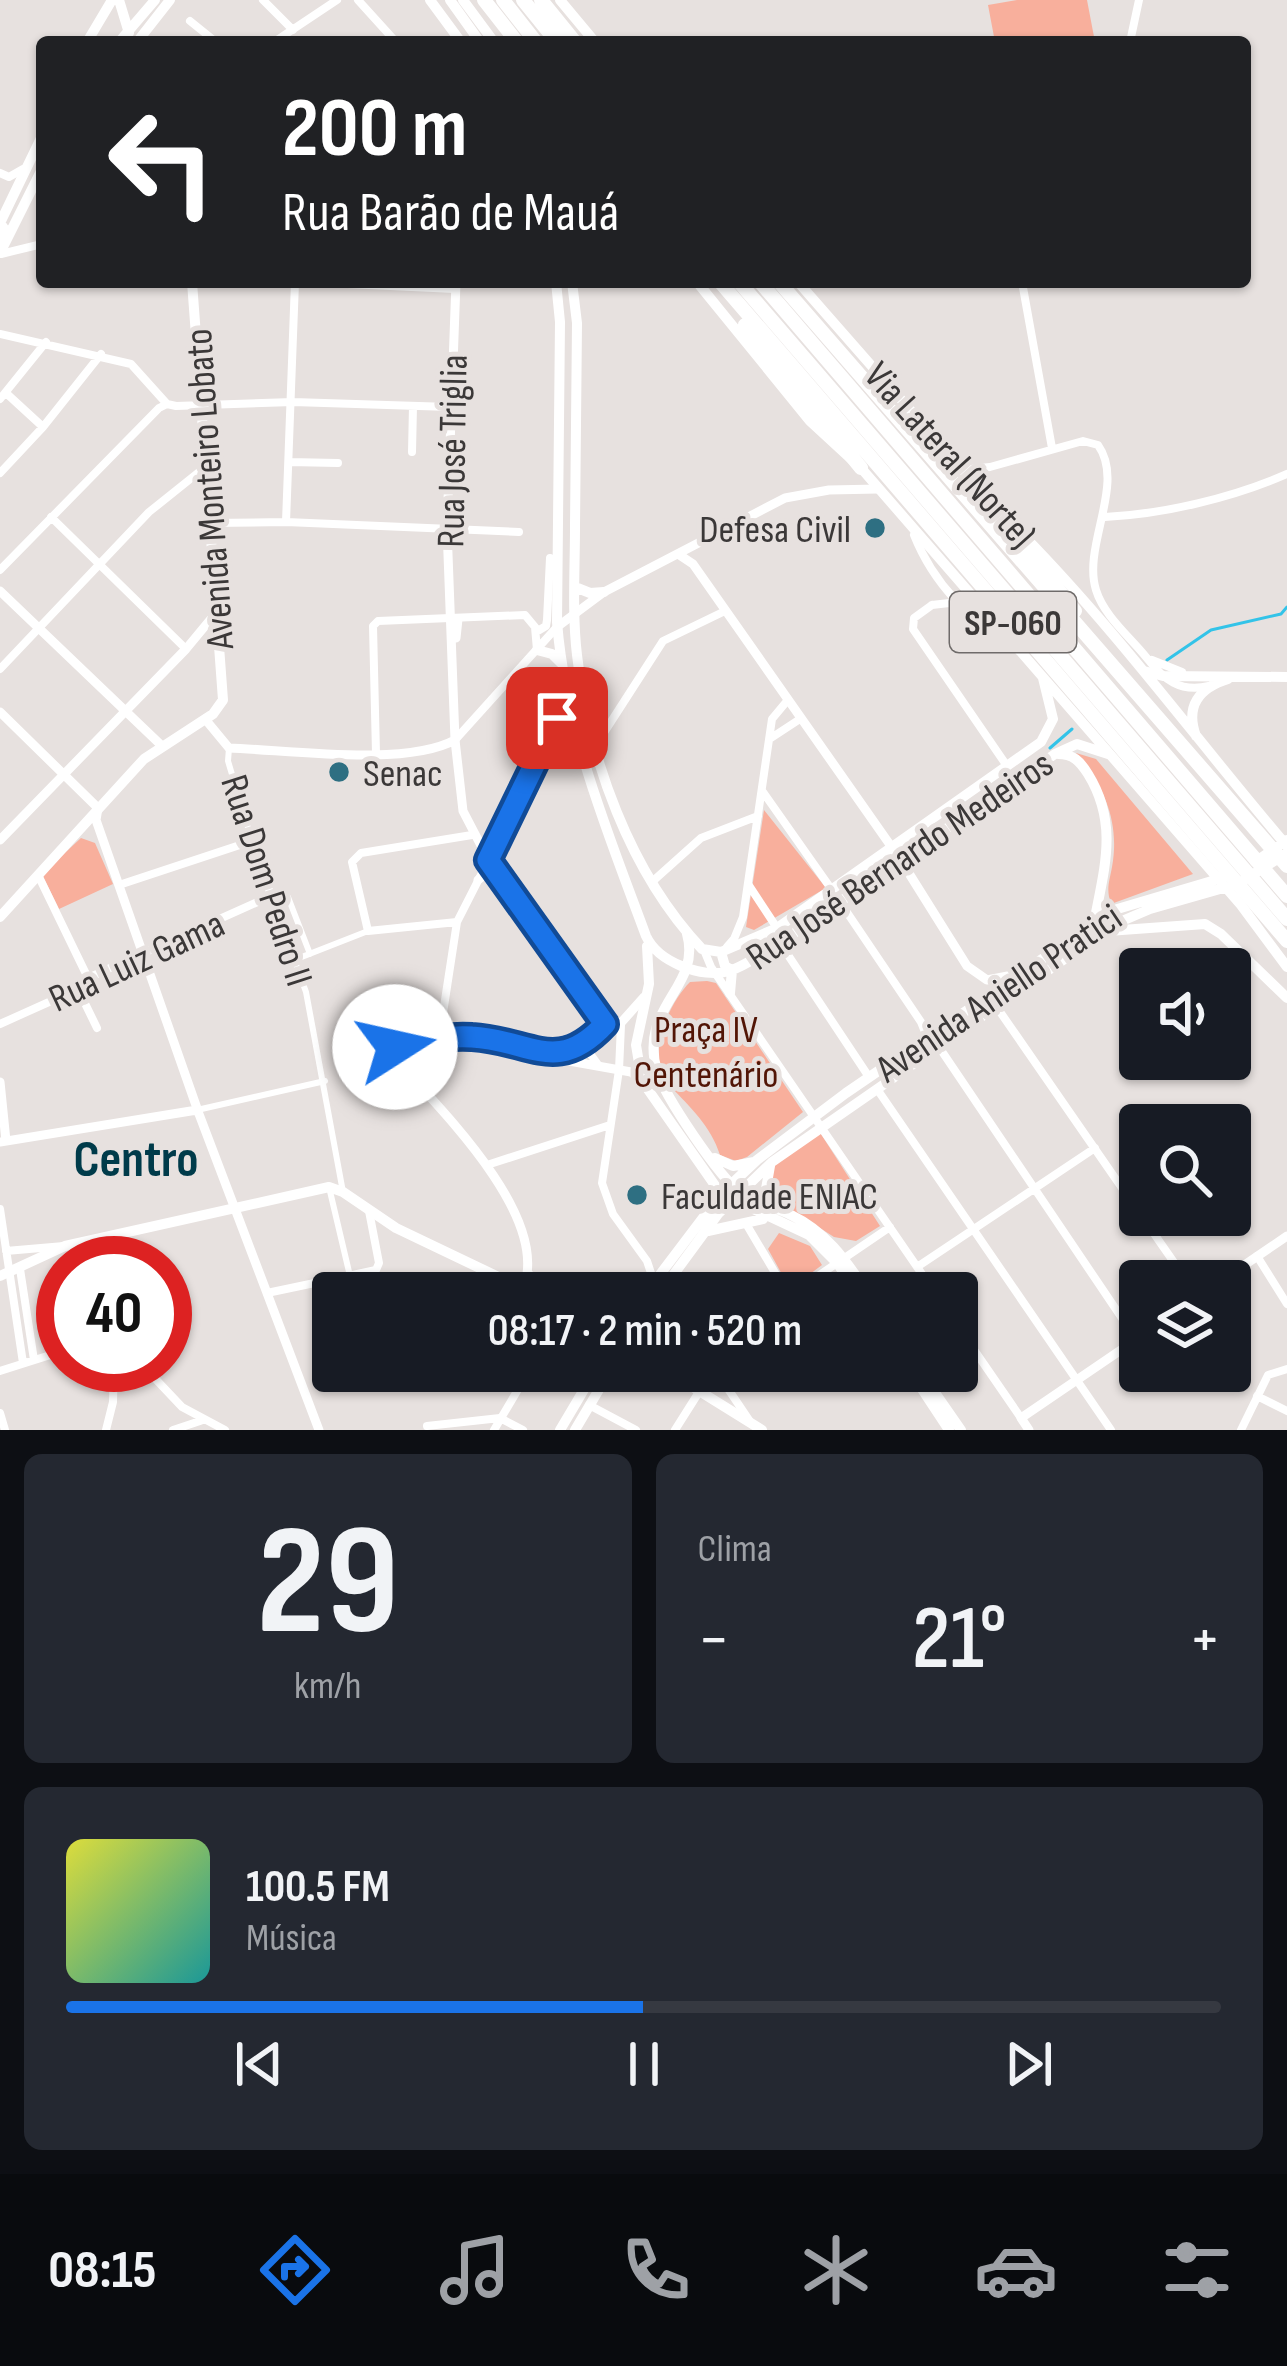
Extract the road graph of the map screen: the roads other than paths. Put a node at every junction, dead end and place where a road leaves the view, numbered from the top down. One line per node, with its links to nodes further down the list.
1 (116, 0): 18 (main road); 19 (main road)
2 (155, 0): 20 (main road)
3 (170, 0): 21 (main road)
4 (262, 0): 17 (street)
5 (338, 0): 17 (street)
6 (358, 0): 24 (street)
7 (430, 0): 25 (main road)
8 (450, 0): 26 (main road)
9 (464, 0): 27 (main road)
10 (484, 0): 28 (highway)
11 (502, 0): 29 (highway)
12 (523, 0): 30 (highway)
13 (541, 0): 31 (highway)
14 (560, 0): 32 (main road)
15 (1139, 0): 33 (street)
16 (190, 21): 22 (street)
17 (293, 30): 23 (street)
18 (91, 36)
19 (131, 36)
20 (133, 36)
21 (134, 36)
22 (209, 36)
23 (285, 36)
24 (387, 36)
25 (457, 36)
26 (476, 36)
27 (490, 36)
28 (512, 36)
29 (531, 36)
30 (552, 36)
31 (570, 36)
32 (590, 36)
33 (1131, 36)
34 (36, 147): 35 (main road)
35 (25, 168): 36 (street); 39 (main road)
36 (0, 173)
37 (36, 181): 42 (main road)
38 (0, 193): 39 (street)
39 (3, 217): 40 (main road)
40 (0, 242)
41 (36, 245): 42 (street)
42 (0, 254)
43 (192, 288): 62 (main road, Avenida Monteiro Lobato)
44 (295, 288): 60 (street)
45 (456, 288): 64 (street, Rua José Triglia)
46 (557, 288): 103 (main road)
47 (573, 288): 92 (main road)
48 (703, 288): 72 (main road)
49 (726, 288): 55 (highway, SP-060)
50 (744, 288): 166 (highway, SP-060)
51 (765, 288): 144 (highway, SP-060)
52 (784, 288): 101 (highway, SP-060)
53 (803, 288): 73 (main road, Via Lateral (Norte))
54 (1023, 288): 66 (street)
55 (739, 303): 72 (highway); 174 (highway, SP-060)
56 (0, 334): 57 (street)
57 (46, 342): 58 (street); 59 (street)
58 (101, 355): 61 (street); 65 (street)
59 (3, 396): 65 (street)
60 (293, 402): 62 (street); 63 (street); 68 (street)
61 (167, 404): 62 (street); 78 (street)
62 (202, 405): 70 (main road, Avenida Monteiro Lobato)
63 (413, 406): 64 (street); 67 (street)
64 (450, 407): 82 (street, Rua José Triglia)
65 (43, 428): 74 (street)
66 (1052, 448): 71 (street); 79 (street)
67 (412, 452)
68 (289, 462): 69 (street); 80 (street)
69 (338, 463)
70 (204, 467): 81 (main road, Avenida Monteiro Lobato); 89 (street)
71 (990, 467): 73 (street); 77 (street)
72 (861, 468): 76 (main road)
73 (961, 470): 77 (main road, Via Lateral (Norte))
74 (0, 473)
75 (1287, 474): 79 (street)
76 (878, 489): 83 (main road); 85 (street)
77 (985, 496): 108 (main road, Via Lateral (Norte)); 113 (highway)
78 (50, 517): 89 (street); 90 (street)
79 (1105, 518): 107 (street)
80 (286, 521): 81 (street); 82 (street)
81 (208, 523): 96 (main road, Avenida Monteiro Lobato)
82 (447, 528): 84 (street); 100 (street, Rua José Triglia)
83 (912, 528): 91 (street); 109 (main road)
84 (519, 532)
85 (694, 545): 86 (street); 88 (street)
86 (678, 554): 88 (street); 94 (street)
87 (550, 558): 104 (street)
88 (693, 564): 98 (street)
89 (98, 565): 102 (street); 105 (street)
90 (0, 570)
91 (933, 576): 95 (street); 97 (street)
92 (575, 587): 94 (main road); 99 (main road)
93 (0, 591): 102 (street)
94 (604, 592): 99 (street)
95 (932, 605): 97 (street); 134 (street)
96 (217, 609): 105 (street); 120 (main road, Avenida Monteiro Lobato)
97 (964, 610): 109 (street)
98 (725, 611): 117 (street); 127 (street)
99 (574, 613): 103 (street); 127 (main road)
100 (453, 620): 104 (street); 125 (street, Rua José Triglia); 131 (street)
101 (1075, 623): 113 (highway, SP-060); 144 (highway, SP-060)
102 (37, 627): 111 (street); 118 (street)
103 (557, 627): 106 (street); 110 (main road)
104 (536, 632): 106 (street)
105 (186, 649): 118 (street)
106 (537, 650): 110 (main road); 125 (street)
107 (1142, 651): 112 (street); 116 (street)
108 (1124, 652): 112 (main road); 126 (main road, Via Lateral (Norte))
109 (1022, 653): 115 (main road)
110 (561, 668): 121 (main road); 123 (street)
111 (0, 669)
112 (1163, 676): 116 (main road)
113 (1125, 677): 152 (highway, SP-060)
114 (1287, 677): 116 (main road)
115 (1043, 678): 133 (main road); 134 (main road, Rua José Bernardo Medeiros)
116 (1207, 680): 126 (main road)
117 (787, 701): 122 (street); 124 (street)
118 (125, 711): 128 (street); 136 (street)
119 (0, 712): 136 (street)
120 (205, 718): 128 (main road); 129 (street, Rua Dom Pedro II)
121 (572, 718): 123 (street); 160 (main road)
122 (800, 719): 124 (street); 148 (street)
123 (553, 723): 151 (street)
124 (770, 739): 138 (street)
125 (455, 740): 130 (street); 135 (street, Rua José Triglia)
126 (1199, 744): 149 (main road, Via Lateral (Norte))
127 (596, 745): 158 (main road)
128 (162, 746): 140 (main road)
129 (229, 748): 131 (street); 146 (street, Rua Dom Pedro II)
130 (436, 749): 131 (street); 135 (street)
131 (376, 754)
132 (1055, 754): 133 (main road, Rua José Bernardo Medeiros); 139 (main road, Rua José Bernardo Medeiros); 168 (main road)
133 (1108, 754): 164 (main road)
134 (1007, 766): 137 (main road, Rua José Bernardo Medeiros)
135 (458, 772): 143 (street, Rua José Triglia)
136 (65, 775): 140 (street); 145 (street)
137 (985, 783): 139 (main road); 148 (main road, Rua José Bernardo Medeiros)
138 (762, 790): 141 (street); 159 (street)
139 (995, 795): 150 (main road, Rua José Bernardo Medeiros)
140 (98, 808): 142 (main road); 147 (street)
141 (758, 816): 156 (street); 158 (street)
142 (76, 831): 147 (street); 154 (main road)
143 (472, 835): 151 (street, Rua José Triglia); 170 (street)
144 (1238, 839): 162 (highway, SP-060)
145 (0, 840)
146 (252, 841): 157 (street); 161 (street, Rua Dom Pedro II)
147 (104, 842): 157 (street)
148 (891, 846): 150 (street); 159 (main road, Rua José Bernardo Medeiros)
149 (1287, 847): 168 (main road, Avenida Aniello Pratici)
150 (900, 859): 163 (main road, Rua José Bernardo Medeiros); 185 (street)
151 (488, 860): 153 (street, Rua José Triglia); 155 (street)
152 (1287, 866)
153 (497, 872): 155 (street); 195 (street, Rua José Triglia)
154 (38, 874): 165 (main road); 186 (street)
155 (478, 880): 167 (street)
156 (748, 884): 169 (street); 176 (street)
157 (119, 885): 179 (street)
158 (656, 885): 160 (main road); 171 (main road)
159 (832, 890): 169 (main road, Rua José Bernardo Medeiros)
160 (629, 891): 172 (main road)
161 (271, 896): 178 (street); 179 (street, Rua Luiz Gama); 180 (street, Rua Dom Pedro II)
162 (1287, 896)
163 (840, 902): 173 (main road, Rua José Bernardo Medeiros); 192 (street)
164 (1241, 905): 174 (highway); 181 (main road)
165 (0, 916)
166 (1287, 920)
167 (458, 922): 170 (street); 199 (street)
168 (1099, 927): 185 (main road, Avenida Aniello Pratici); 190 (main road); 191 (main road, Avenida Aniello Pratici)
169 (777, 928): 176 (main road, Rua José Bernardo Medeiros)
170 (368, 931): 178 (street)
171 (688, 935): 175 (main road); 177 (main road); 182 (main road)
172 (646, 936): 177 (main road); 188 (main road)
173 (780, 943): 183 (main road, Rua José Bernardo Medeiros); 211 (street)
174 (1287, 945)
175 (704, 950): 176 (main road); 184 (street)
176 (721, 952): 183 (main road)
177 (656, 953): 182 (main road, Rua José Bernardo Medeiros)
178 (310, 954): 180 (street)
179 (143, 955): 186 (street, Rua Luiz Gama); 212 (street)
180 (294, 960): 205 (street, Rua Dom Pedro II)
181 (1287, 967)
182 (688, 968): 184 (main road, Rua José Bernardo Medeiros); 217 (main road)
183 (732, 970): 184 (main road, Rua José Bernardo Medeiros); 189 (main road)
184 (714, 971): 189 (street)
185 (1024, 973): 197 (main road, Avenida Aniello Pratici)
186 (88, 978): 187 (street, Rua Luiz Gama)
187 (78, 989): 194 (street, Rua Luiz Gama); 196 (street)
188 (648, 993): 193 (street); 209 (main road)
189 (730, 993): 213 (street)
190 (1287, 998)
191 (996, 1006): 201 (main road, Avenida Aniello Pratici); 216 (street)
192 (921, 1022): 197 (street); 198 (street)
193 (621, 1023): 195 (street); 207 (street)
194 (0, 1024)
195 (605, 1024): 200 (street)
196 (97, 1028)
197 (938, 1029): 198 (main road, Avenida Aniello Pratici)
198 (926, 1037): 211 (main road, Avenida Aniello Pratici)
199 (439, 1039): 202 (street); 203 (street)
200 (590, 1040): 203 (street); 206 (street)
201 (938, 1046): 211 (main road, Avenida Aniello Pratici); 223 (street)
202 (395, 1047): 204 (street); 220 (street)
203 (554, 1055): 206 (street)
204 (341, 1058): 205 (street)
205 (320, 1061): 208 (street, Rua Dom Pedro II)
206 (600, 1067): 207 (street)
207 (619, 1070): 209 (street); 214 (street)
208 (325, 1081): 212 (street); 224 (street, Rua Dom Pedro II)
209 (642, 1081): 225 (main road)
210 (0, 1082): 215 (street)
211 (873, 1082): 213 (main road, Avenida Aniello Pratici); 233 (street)
212 (197, 1110): 215 (street); 226 (street)
213 (818, 1120): 218 (main road, Avenida Aniello Pratici); 219 (main road, Avenida Aniello Pratici); 232 (street)
214 (610, 1125): 220 (street); 244 (street)
215 (3, 1142)
216 (1095, 1148): 221 (street); 223 (street)
217 (709, 1154): 218 (main road); 225 (main road)
218 (757, 1160): 225 (main road, Avenida Aniello Pratici)
219 (772, 1162): 225 (main road, Avenida Aniello Pratici); 229 (main road)
220 (487, 1165): 250 (street)
221 (1119, 1183)
222 (329, 1187): 224 (main road); 226 (main road); 247 (street)
223 (1035, 1190): 233 (street); 263 (street)
224 (344, 1192): 227 (main road)
225 (731, 1193): 229 (main road); 230 (main road); 234 (main road); 245 (main road)
226 (237, 1207): 235 (main road); 261 (street)
227 (369, 1208): 248 (street); 249 (main road)
228 (0, 1209): 240 (street)
229 (787, 1213): 237 (main road)
230 (770, 1219): 234 (main road); 242 (main road)
231 (748, 1227): 254 (street)
232 (890, 1227): 238 (street); 246 (street)
233 (974, 1229): 246 (street); 270 (street)
234 (708, 1231): 253 (main road)
235 (112, 1236)
236 (1287, 1236): 241 (street)
237 (828, 1240): 238 (street); 242 (main road)
238 (864, 1245): 242 (street)
239 (36, 1248): 240 (street)
240 (6, 1251): 259 (street)
241 (1257, 1256): 243 (street); 262 (street)
242 (841, 1260): 255 (street); 256 (main road); 257 (main road)
243 (1251, 1260)
244 (647, 1261): 245 (street); 251 (street)
245 (664, 1267): 252 (main road)
246 (917, 1267): 258 (street)
247 (349, 1272)
248 (361, 1272)
249 (491, 1272)
250 (528, 1272)
251 (650, 1272)
252 (662, 1272)
253 (672, 1272)
254 (777, 1272)
255 (822, 1272)
256 (847, 1272)
257 (851, 1272)
258 (920, 1272)
259 (10, 1273): 267 (street)
260 (312, 1284): 261 (street)
261 (267, 1293): 294 (street)
262 (1287, 1304)
263 (1119, 1311)
264 (1119, 1351): 270 (street)
265 (978, 1356): 286 (street)
266 (36, 1359): 267 (street)
267 (28, 1362): 269 (street)
268 (1287, 1369): 281 (street)
269 (0, 1371)
270 (1078, 1379): 286 (street); 304 (street)
271 (111, 1392): 291 (street)
272 (166, 1392): 287 (street)
273 (516, 1392): 285 (street)
274 (583, 1392): 297 (main road)
275 (597, 1392): 282 (main road)
276 (699, 1392): 300 (street)
277 (703, 1392): 289 (main road)
278 (731, 1392): 289 (street)
279 (924, 1392): 301 (main road)
280 (935, 1392): 302 (main road)
281 (1257, 1396): 283 (street); 305 (street)
282 (589, 1406): 298 (main road); 299 (street)
283 (1287, 1411)
284 (0, 1413): 290 (street)
285 (500, 1418): 288 (street); 295 (street); 296 (street)
286 (1021, 1418): 303 (street)
287 (201, 1420): 292 (street); 293 (street)
288 (427, 1426)
289 (757, 1427)
290 (5, 1430)
291 (106, 1430)
292 (173, 1430)
293 (225, 1430)
294 (319, 1430)
295 (494, 1430)
296 (523, 1430)
297 (560, 1430)
298 (575, 1430)
299 (636, 1430)
300 (675, 1430)
301 (949, 1430)
302 (961, 1430)
303 (1029, 1430)
304 (1111, 1430)
305 (1241, 1430)

